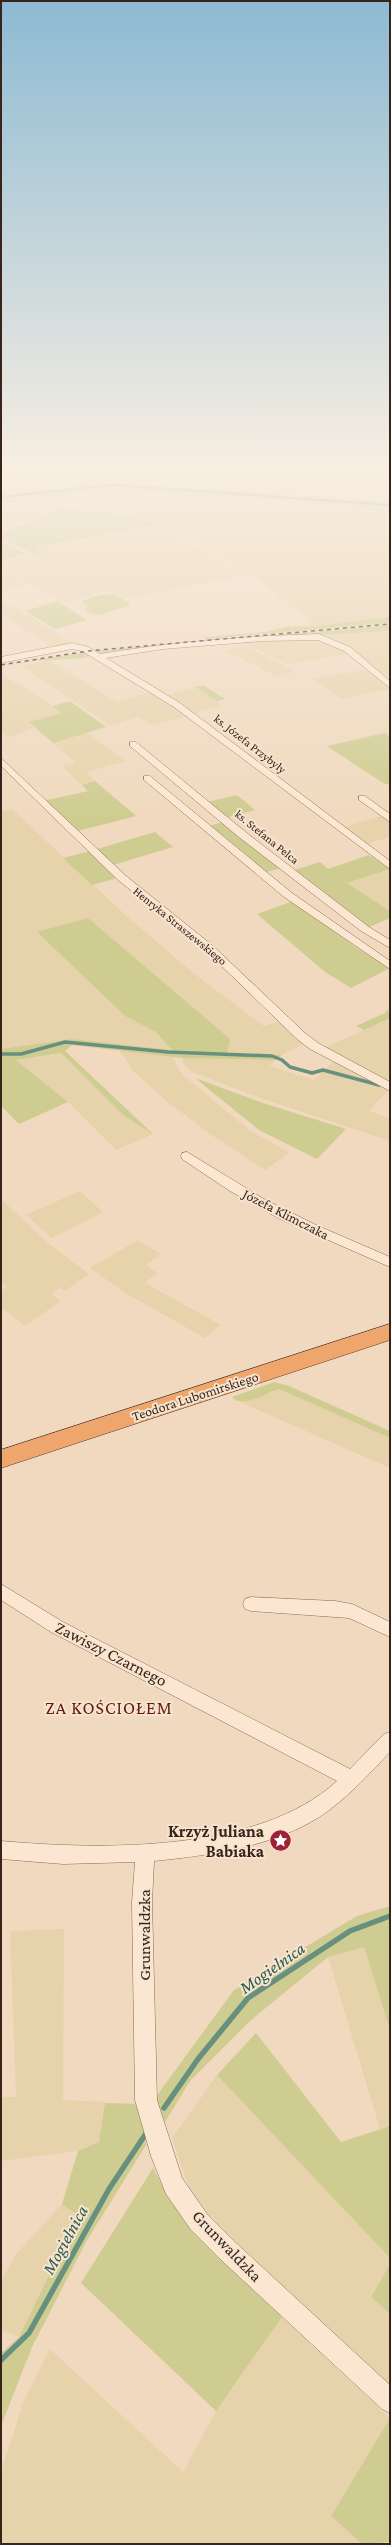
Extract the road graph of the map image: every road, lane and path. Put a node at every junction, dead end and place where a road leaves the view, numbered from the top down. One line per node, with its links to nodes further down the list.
1 (98, 657): 2 (street, ks. Józefa Przybyły); 3 (street); 9 (street, ks. Józefa Przybyły)
2 (1, 660)
3 (390, 685)
4 (133, 744): 10 (street, ks. Stefana Pelca)
5 (1, 761): 12 (street, Henryka Straszewskiego)
6 (147, 778): 11 (street)
7 (362, 798): 8 (street)
8 (390, 819)
9 (390, 866)
10 (390, 945)
11 (390, 966)
12 (390, 1087)
13 (187, 1156): 14 (street, Józefa Klimczaka)
14 (390, 1262)
15 (390, 1332): 16 (highway, Teodora Lubomirskiego)
16 (1, 1459)
17 (1, 1591): 21 (street, Zawiszy Czarnego)
18 (251, 1604): 19 (street)
19 (390, 1630)
20 (390, 1740): 21 (street)
21 (352, 1779): 23 (street)
22 (1, 1850): 23 (street)
23 (145, 1854): 24 (street, Grunwaldzka)
24 (390, 2401)

